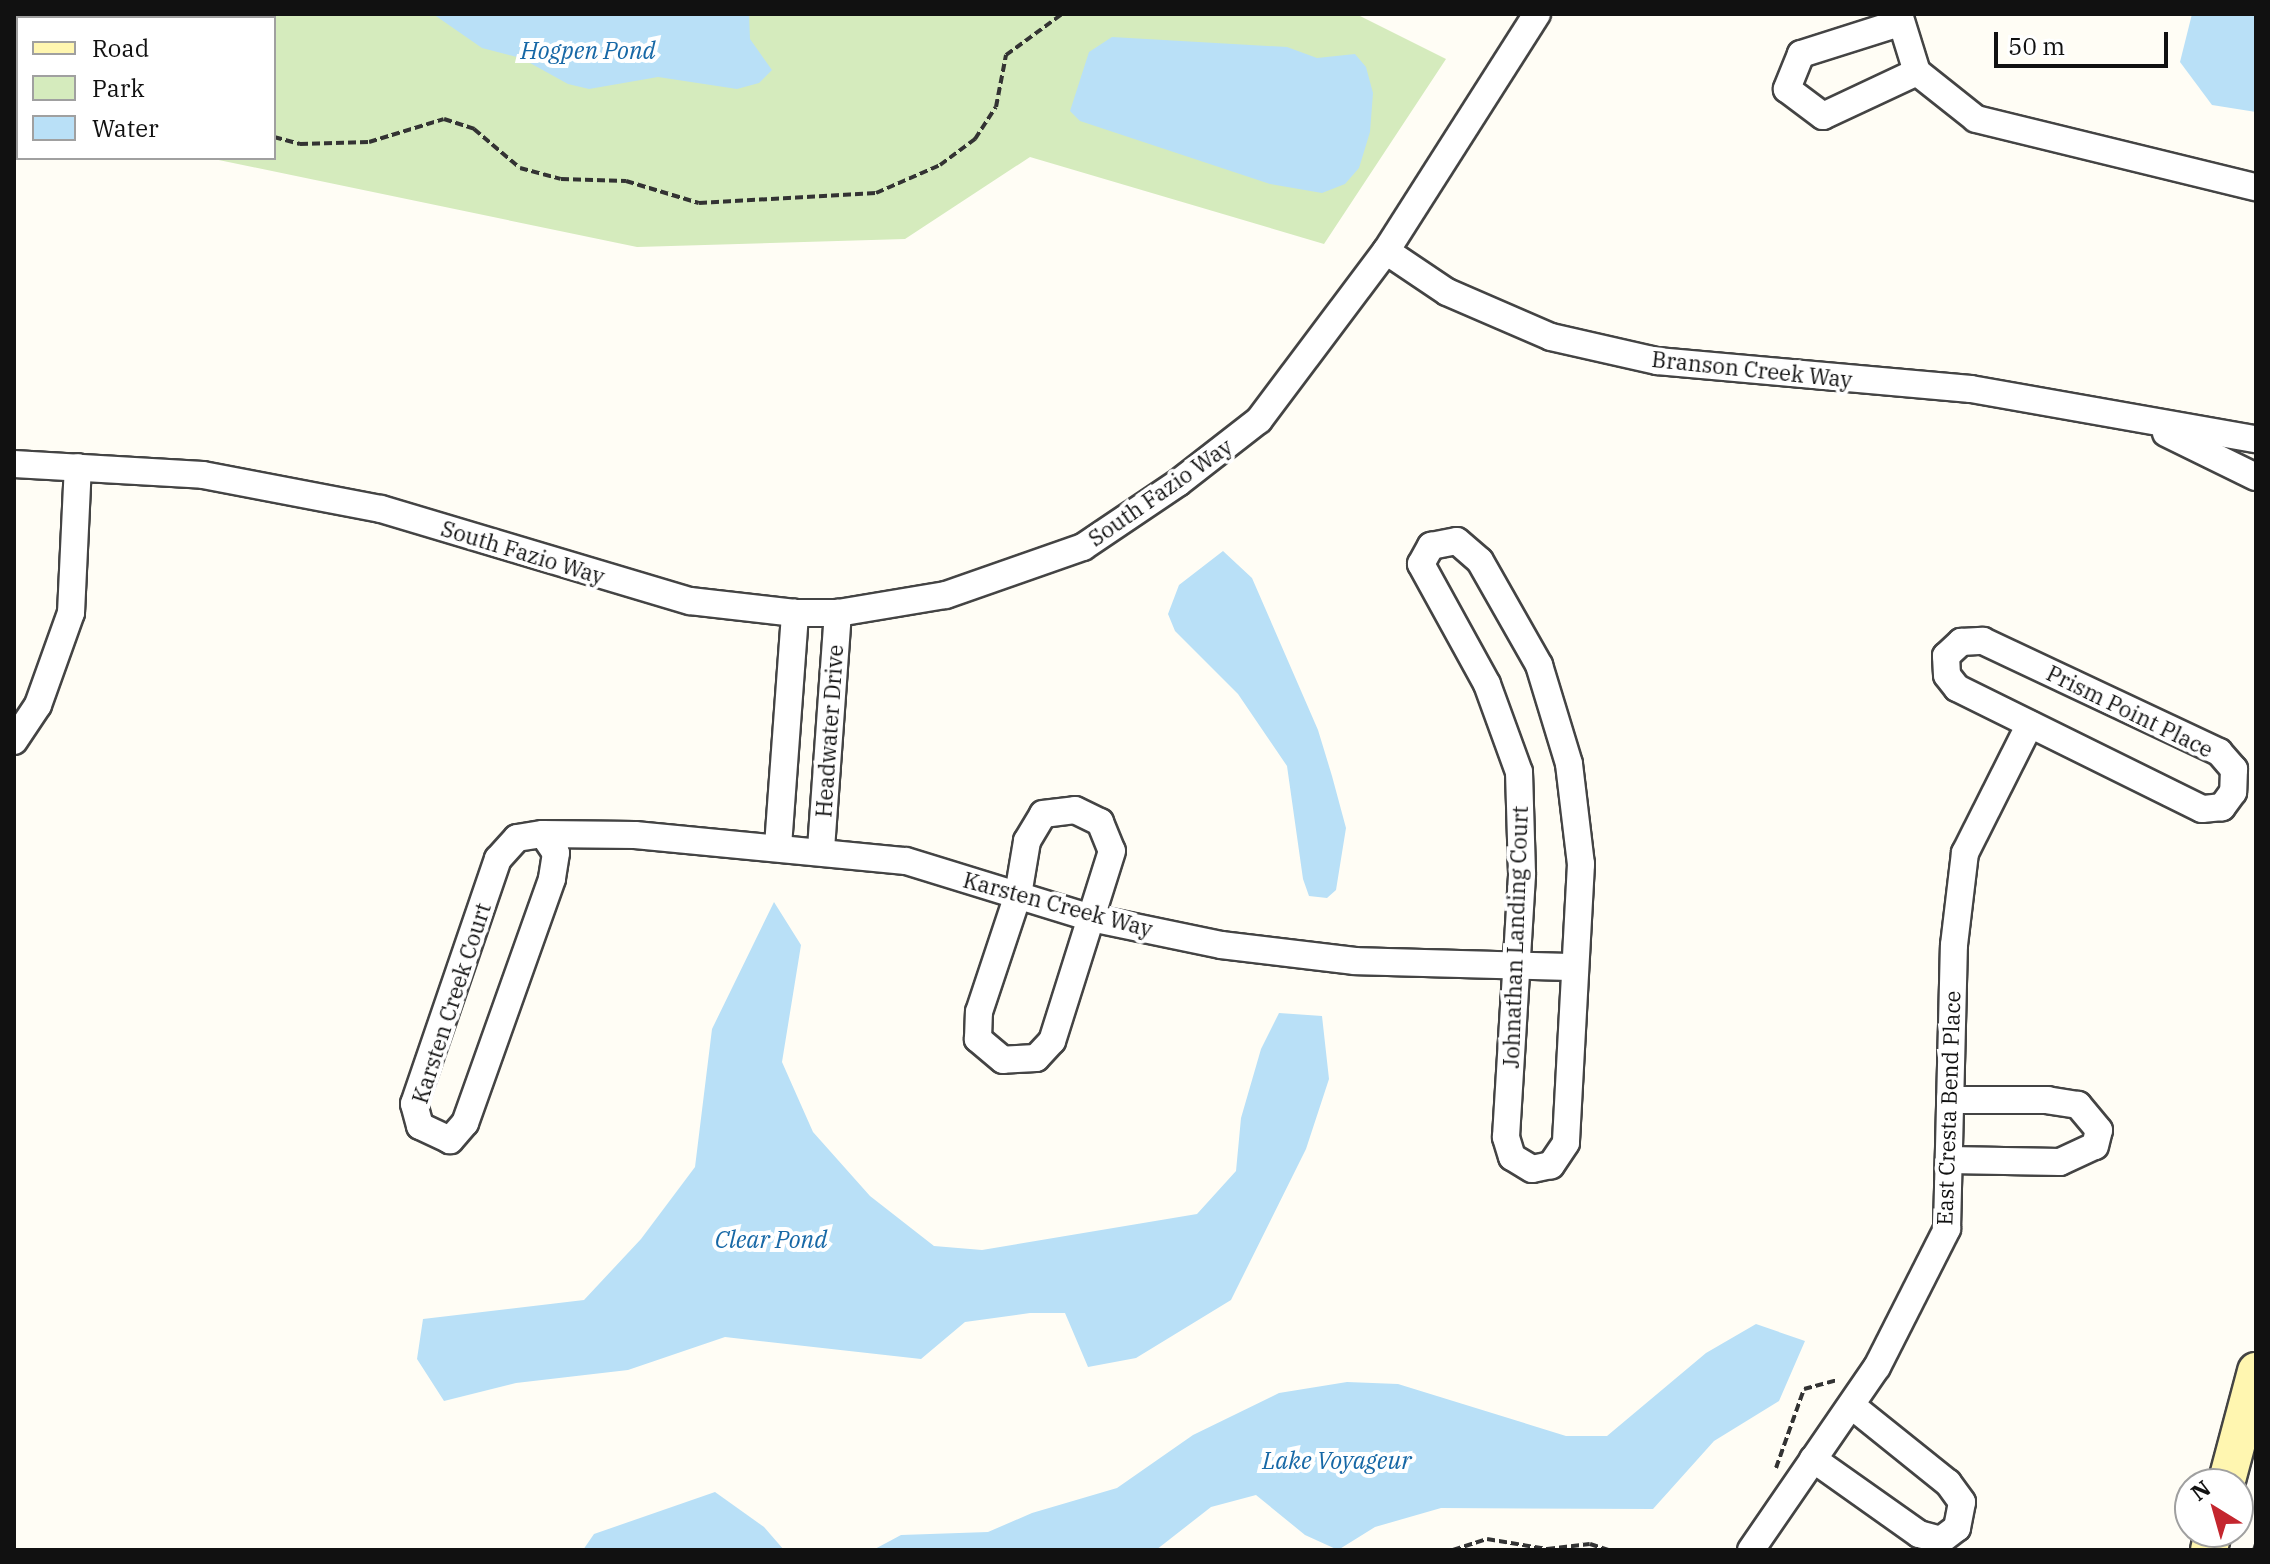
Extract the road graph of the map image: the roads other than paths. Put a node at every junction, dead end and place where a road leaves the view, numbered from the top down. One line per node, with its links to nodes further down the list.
1 (1537, 14): 5 (street, South Fazio Way)
2 (1899, 19): 3 (street); 3 (street)
3 (1917, 72): 4 (street)
4 (2256, 187)
5 (1386, 251): 6 (street, Branson Creek Way); 12 (street, South Fazio Way)
6 (2138, 422): 7 (street, Branson Creek Way); 10 (street, Branson Creek Way)
7 (2256, 439)
8 (14, 464): 9 (street, South Fazio Way)
9 (78, 467): 11 (street, South Fazio Way); 14 (street)
10 (2256, 477)
11 (795, 613): 12 (street, South Fazio Way); 16 (street, Headwater Drive)
12 (838, 613): 17 (street, Headwater Drive)
13 (2030, 724): 13 (street, Prism Point Place); 22 (street, East Cresta Bend Place)
14 (14, 741)
15 (543, 834): 15 (street, Karsten Creek Court); 16 (street, Karsten Creek Way)
16 (778, 846): 17 (street, Karsten Creek Way)
17 (821, 849): 18 (street, Karsten Creek Way)
18 (1018, 895): 19 (street, Karsten Creek Way); 19 (street); 19 (street)
19 (1091, 918): 20 (street, Karsten Creek Way)
20 (1518, 965): 21 (street, Karsten Creek Way); 21 (street, Johnathan Landing Court); 21 (street, Johnathan Landing Court)
21 (1575, 967)
22 (1950, 1100): 23 (street, East Cresta Bend Place); 23 (street)
23 (1949, 1160): 25 (street, East Cresta Bend Place)
24 (2256, 1371): 27 (main road)
25 (1855, 1398): 26 (street, East Cresta Bend Place); 26 (street)
26 (1813, 1459): 28 (street, East Cresta Bend Place)
27 (2230, 1468)
28 (1751, 1550)

